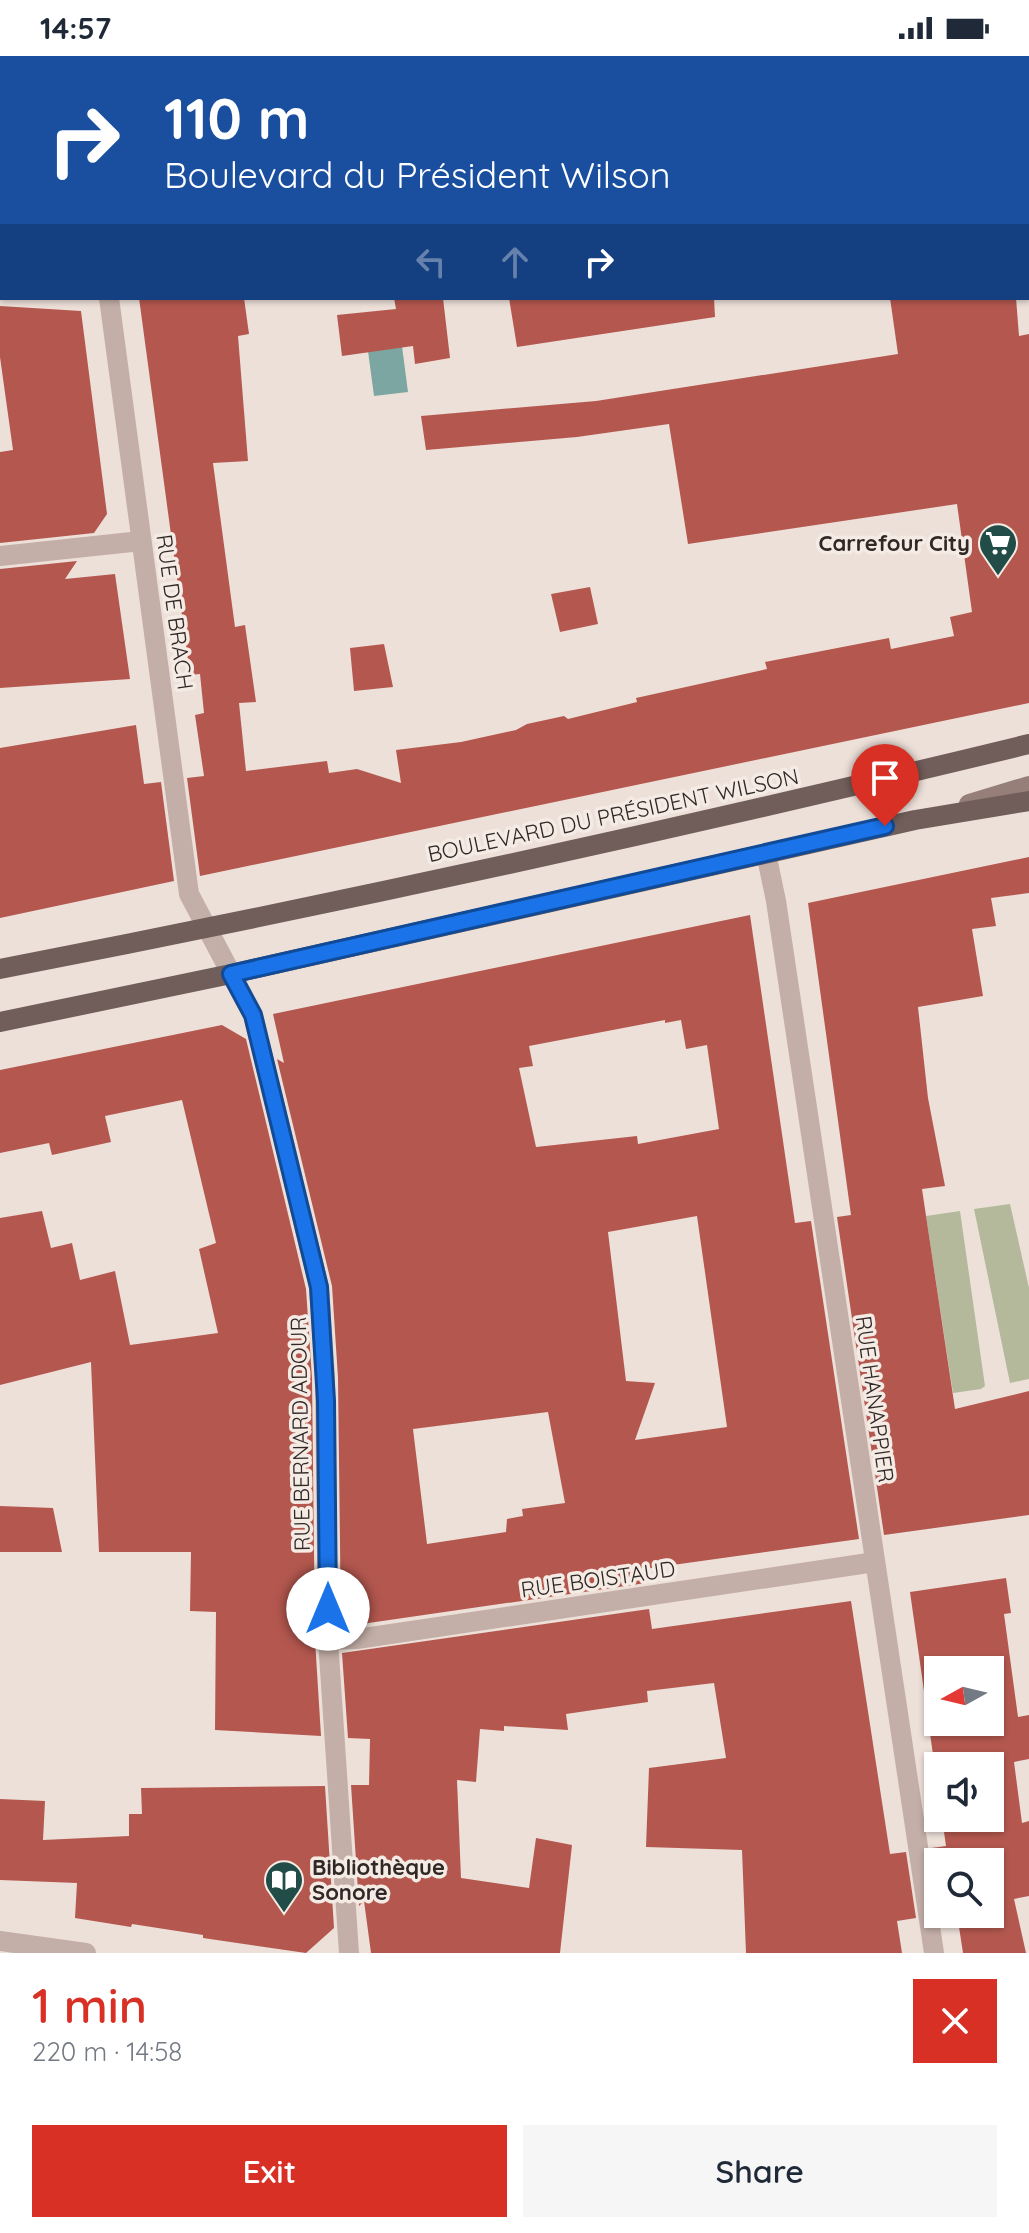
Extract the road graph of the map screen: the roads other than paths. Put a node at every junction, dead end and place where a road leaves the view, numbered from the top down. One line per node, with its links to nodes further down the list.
1 (109, 300): 2 (street, RUE DE BRACH)
2 (141, 541): 3 (street); 9 (street, RUE DE BRACH)
3 (0, 556)
4 (1029, 744): 9 (main road, BOULEVARD DU PRÉSIDENT WILSON)
5 (1029, 786): 7 (main road)
6 (1029, 801): 7 (main road)
7 (915, 820): 8 (main road)
8 (766, 853): 11 (main road); 13 (street, RUE HANAPPIER)
9 (207, 928): 10 (main road, BOULEVARD DU PRÉSIDENT WILSON); 11 (street)
10 (0, 969)
11 (231, 974): 12 (main road); 14 (street, RUE BERNARD ADOUR)
12 (0, 1022)
13 (875, 1562): 14 (street, RUE BOISTAUD); 18 (street, RUE HANAPPIER)
14 (328, 1640): 17 (street, RUE BERNARD ADOUR)
15 (0, 1941): 16 (street)
16 (86, 1953)
17 (349, 1953)
18 (934, 1953)

